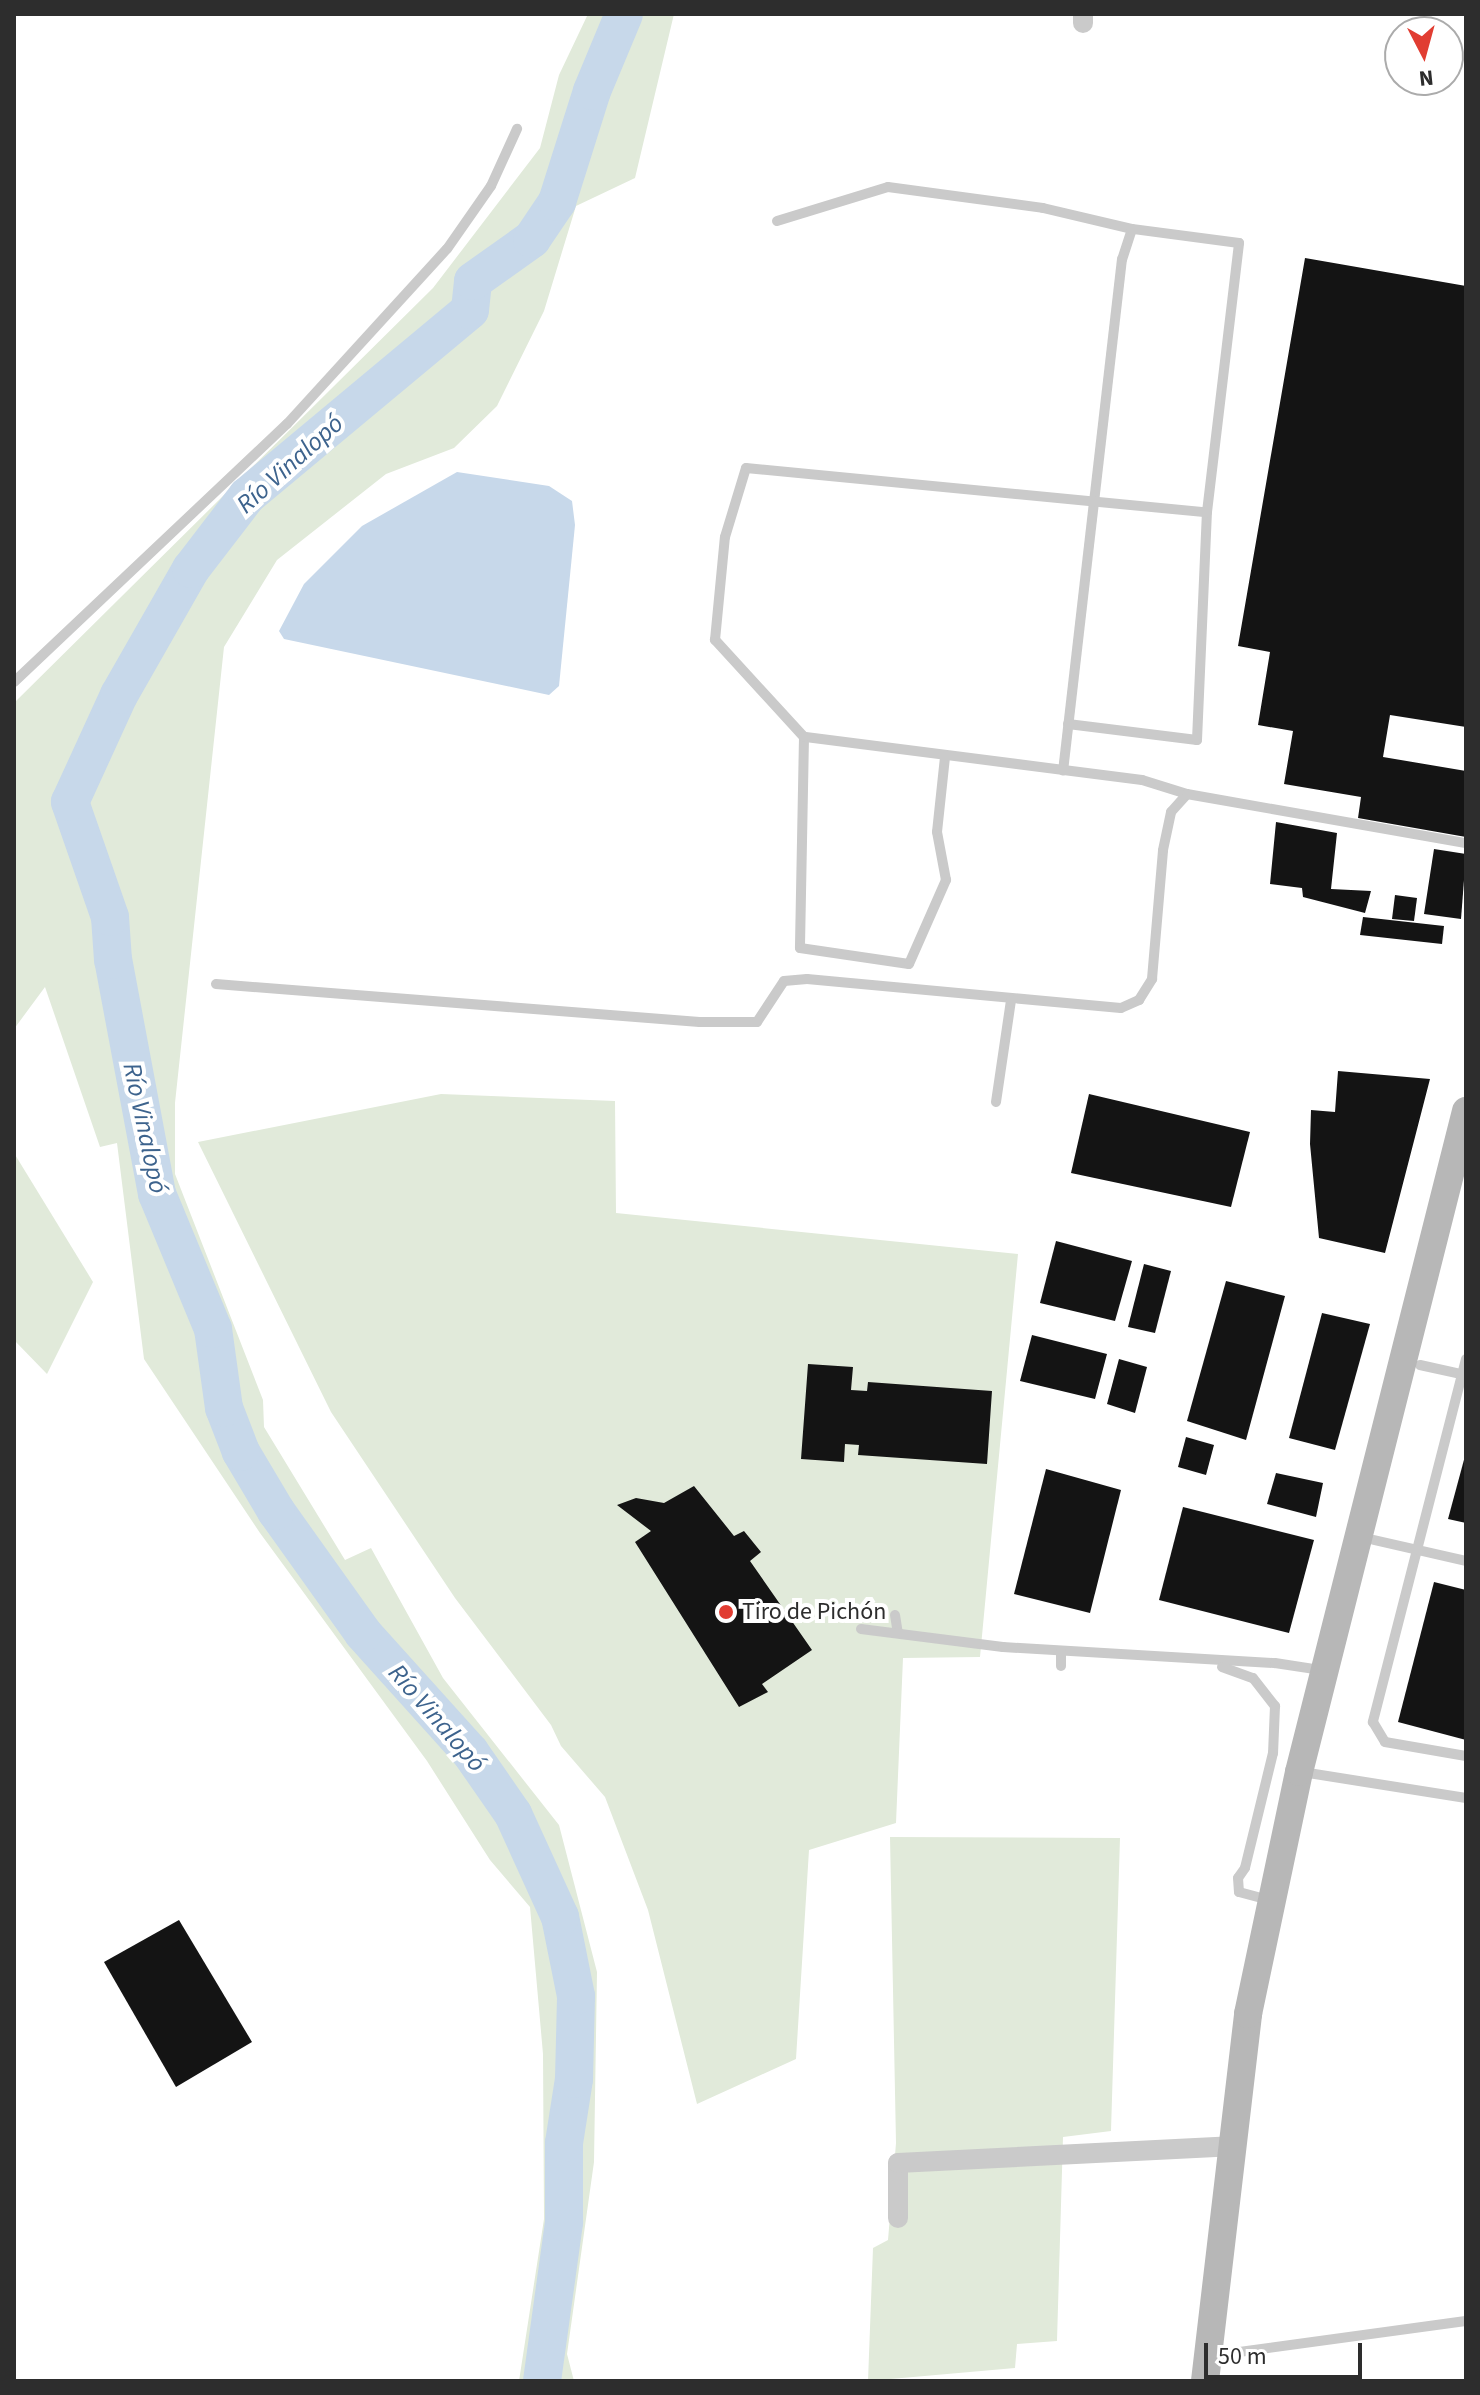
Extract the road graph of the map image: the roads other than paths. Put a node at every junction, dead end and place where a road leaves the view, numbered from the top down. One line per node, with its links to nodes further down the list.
1 (517, 129): 6 (lane)
2 (777, 221): 3 (lane)
3 (1132, 229): 4 (lane); 5 (lane)
4 (1094, 499): 5 (lane); 7 (lane); 8 (lane)
5 (1207, 512): 7 (lane)
6 (14, 682)
7 (1068, 724): 10 (lane)
8 (804, 737): 9 (lane); 9 (lane)
9 (945, 757): 10 (lane)
10 (1063, 771): 11 (lane)
11 (1187, 794): 12 (lane); 14 (lane)
12 (1466, 843)
13 (216, 984): 14 (lane)
14 (1011, 1000): 15 (lane)
15 (996, 1102)
16 (1466, 1111): 30 (main road)
17 (1466, 1187): 19 (main road)
18 (1466, 1359): 20 (lane)
19 (1420, 1365): 20 (lane); 21 (main road)
20 (1464, 1374): 22 (lane)
21 (1374, 1540): 22 (lane); 32 (main road)
22 (1418, 1550): 23 (lane); 31 (lane)
23 (1466, 1561)
24 (895, 1615): 26 (lane)
25 (861, 1629): 26 (lane)
26 (898, 1633): 27 (lane)
27 (1061, 1651): 28 (lane); 29 (lane)
28 (1177, 1659): 30 (lane); 34 (lane)
29 (1061, 1666)
30 (1324, 1671): 32 (main road)
31 (1466, 1756)
32 (1306, 1773): 33 (lane); 34 (main road)
33 (1466, 1798)
34 (1275, 1901): 35 (main road)
35 (1231, 2146): 36 (street); 38 (main road)
36 (898, 2218)
37 (1466, 2321): 38 (lane)
38 (1207, 2369)

